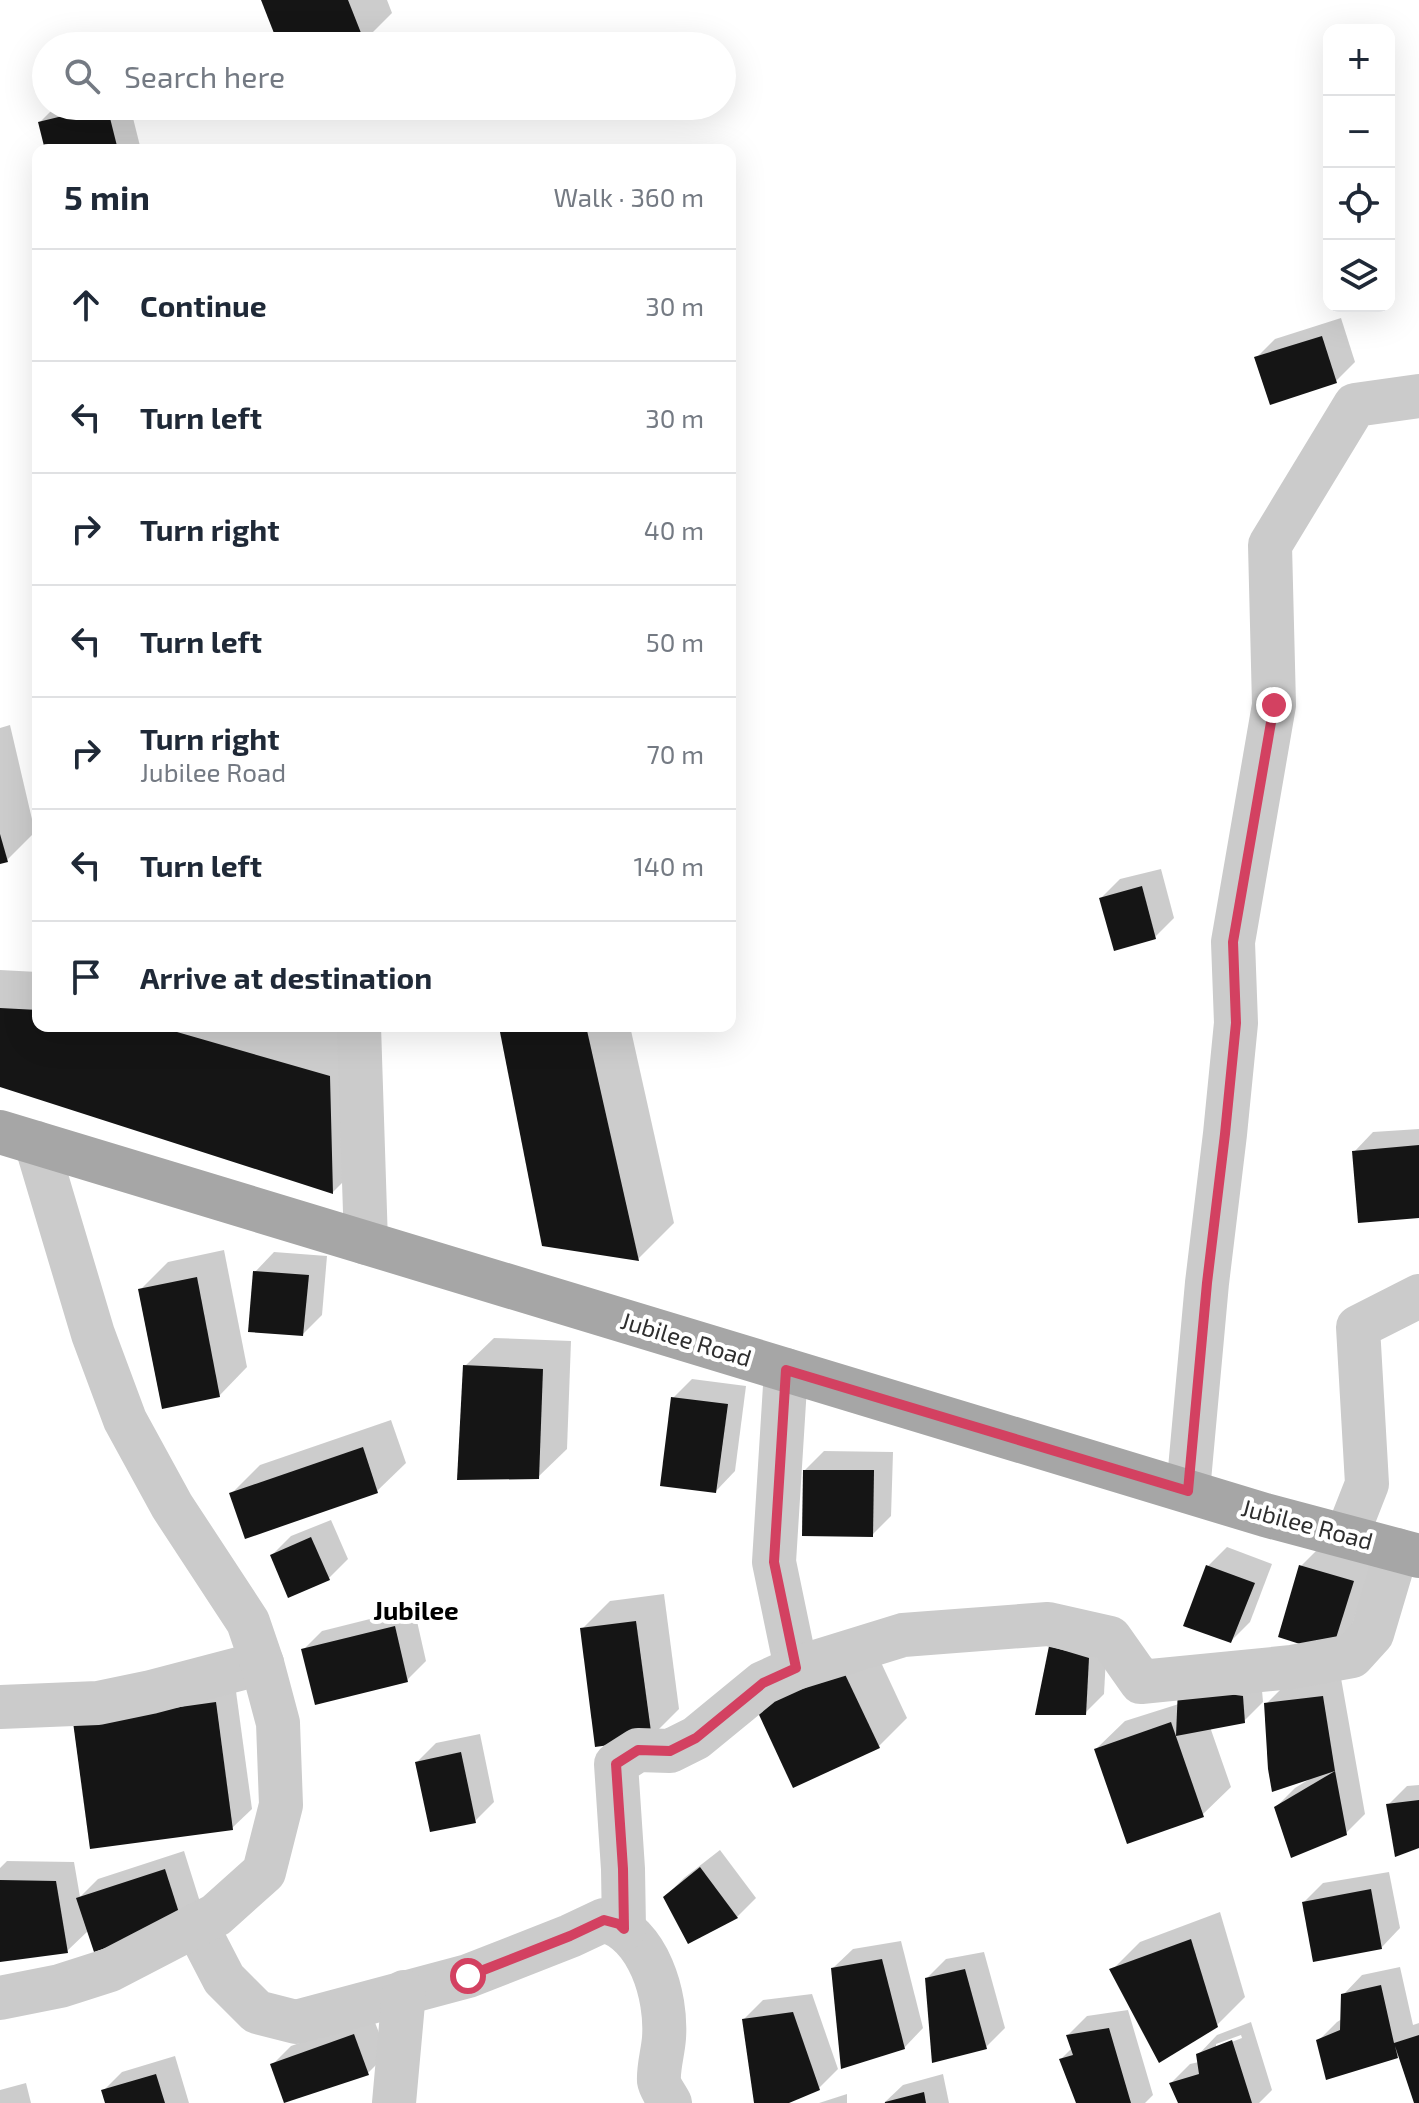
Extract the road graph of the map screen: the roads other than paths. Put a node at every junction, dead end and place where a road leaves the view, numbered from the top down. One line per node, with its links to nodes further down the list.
1 (1419, 396): 7 (street)
2 (359, 1032): 4 (street)
3 (18, 1138): 4 (main road, Jubilee Road); 10 (street)
4 (366, 1243): 6 (main road, Jubilee Road)
5 (1419, 1296): 8 (street)
6 (786, 1370): 7 (main road, Jubilee Road); 11 (street)
7 (1188, 1491): 8 (main road, Jubilee Road)
8 (1347, 1535): 9 (main road, Jubilee Road)
9 (1408, 1553): 11 (street)
10 (262, 1663): 12 (street); 13 (street)
11 (796, 1668): 14 (street)
12 (0, 1707)
13 (196, 1925): 15 (street); 16 (street)
14 (624, 1929): 15 (street); 18 (street)
15 (404, 1992): 17 (street)
16 (0, 1998)
17 (394, 2103)
18 (670, 2103)

